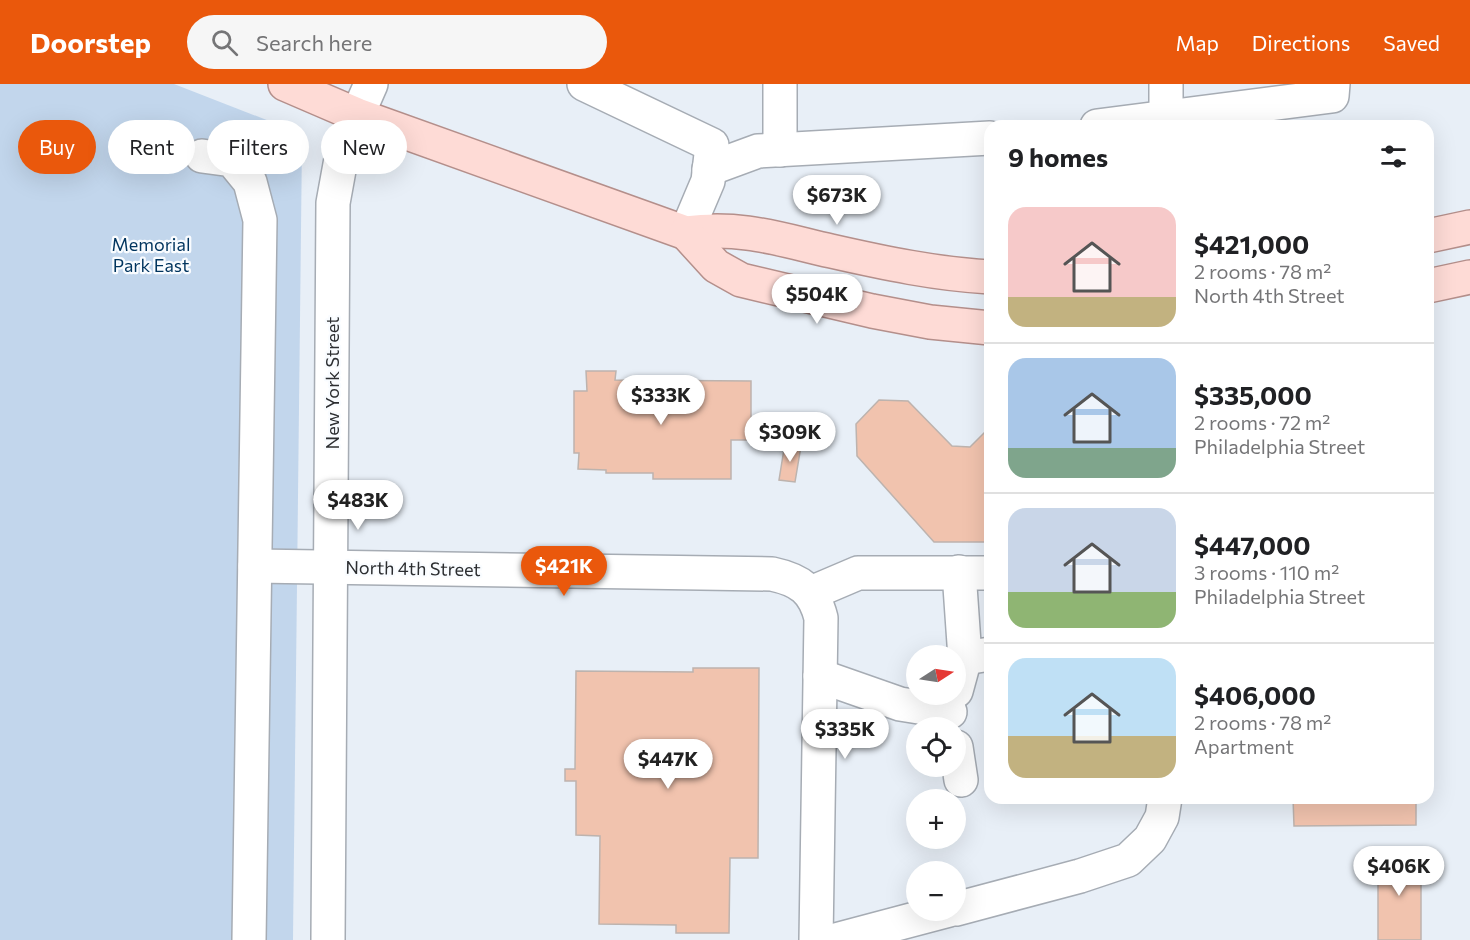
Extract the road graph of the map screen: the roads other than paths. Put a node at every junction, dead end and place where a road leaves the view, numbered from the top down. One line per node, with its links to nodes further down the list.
1 (285, 84): 8 (main road)
2 (371, 84): 8 (street, New York Street)
3 (584, 84): 14 (street)
4 (780, 84): 12 (street)
5 (1166, 84): 9 (street)
6 (1333, 84): 7 (street)
7 (1266, 94): 9 (street)
8 (357, 115): 16 (main road); 23 (street, New York Street)
9 (1166, 117): 10 (street)
10 (1143, 120)
11 (984, 138): 12 (street)
12 (780, 150): 14 (street)
13 (202, 156): 22 (street)
14 (709, 169): 16 (street)
15 (1470, 227): 17 (main road)
16 (686, 233): 18 (main road); 21 (main road)
17 (1434, 235)
18 (984, 276)
19 (1470, 277): 20 (main road)
20 (1434, 285)
21 (984, 327)
22 (255, 566): 23 (street, North 4th Street); 34 (street)
23 (333, 568): 25 (street, North 4th Street); 35 (street, New York Street)
24 (975, 572): 25 (street); 26 (street)
25 (812, 593): 27 (street)
26 (977, 656): 28 (street)
27 (820, 676): 28 (street); 36 (street)
28 (953, 706)
29 (961, 777): 30 (street)
30 (961, 780)
31 (1164, 804): 32 (street)
32 (966, 906)
33 (908, 921): 37 (street)
34 (249, 940)
35 (328, 940)
36 (816, 940)
37 (836, 940)

